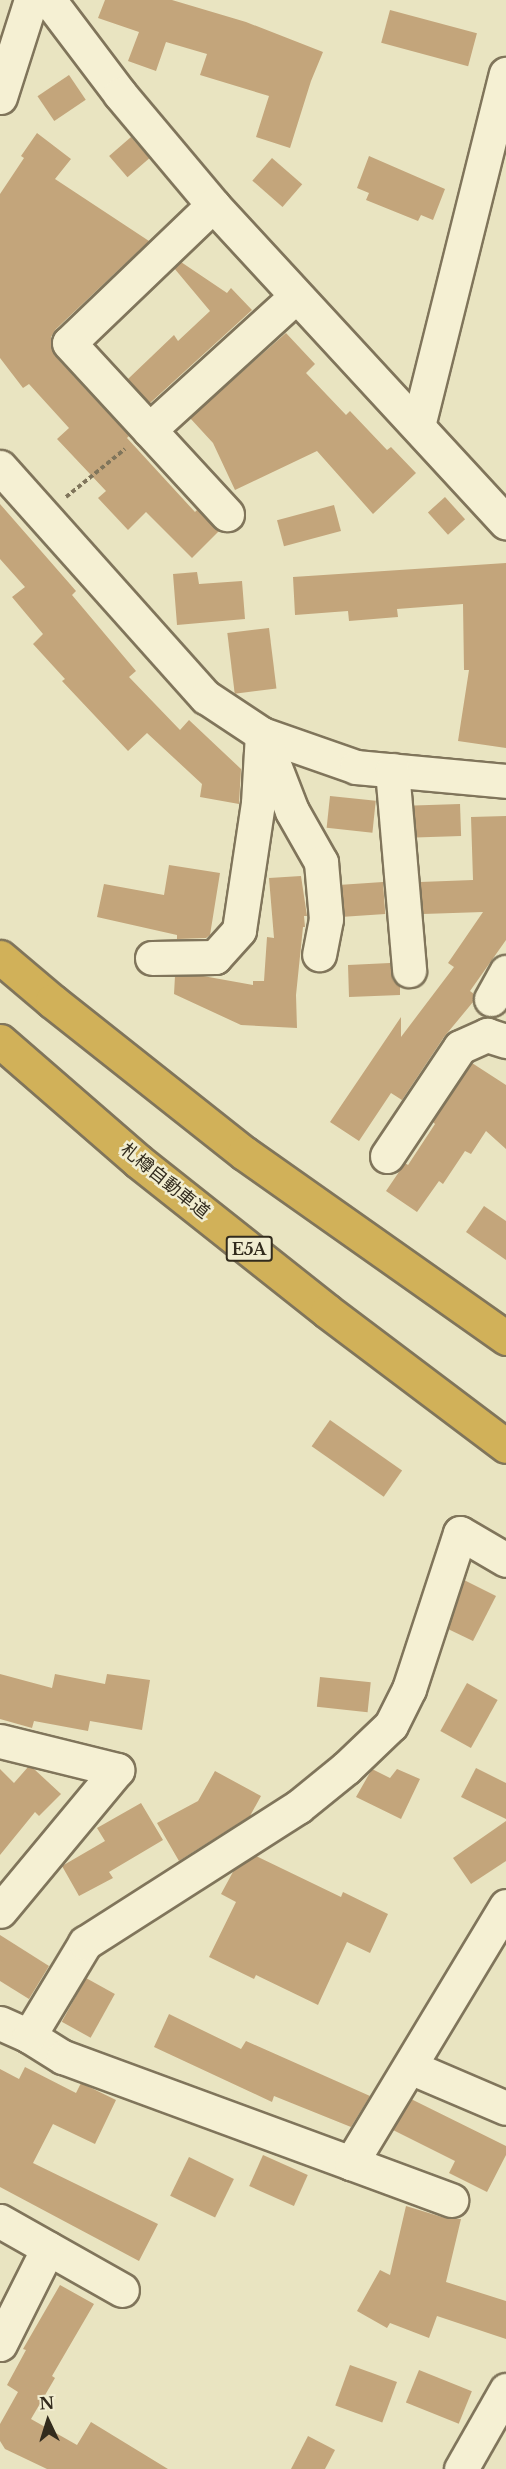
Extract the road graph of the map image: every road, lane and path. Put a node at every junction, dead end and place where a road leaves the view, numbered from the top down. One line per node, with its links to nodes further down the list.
1 (31, 0): 4 (street)
2 (49, 0): 5 (street)
3 (506, 74): 7 (street)
4 (0, 97)
5 (213, 205): 6 (street); 8 (street)
6 (295, 297): 7 (street); 8 (street)
7 (418, 426): 12 (street)
8 (149, 430): 10 (street); 11 (path)
9 (0, 466): 11 (street)
10 (227, 514)
11 (44, 516): 13 (street)
12 (506, 522)
13 (262, 734): 14 (street); 16 (street); 18 (street)
14 (392, 770): 15 (street); 19 (street)
15 (506, 781)
16 (319, 954)
17 (0, 957): 23 (highway)
18 (152, 958)
19 (409, 970)
20 (0, 1041): 24 (highway, 札樽自動車道 / E5A)
21 (506, 1041): 22 (street)
22 (387, 1156)
23 (506, 1338)
24 (506, 1446)
25 (506, 1560): 30 (street)
26 (0, 1740): 28 (street)
27 (506, 1906): 31 (street)
28 (0, 1911)
29 (0, 2023): 30 (street)
30 (29, 2036): 33 (street)
31 (410, 2067): 32 (street); 33 (street)
32 (506, 2109)
33 (351, 2163): 34 (street)
34 (451, 2200)
35 (0, 2221): 36 (street)
36 (48, 2248): 37 (street); 38 (street)
37 (122, 2290)
38 (0, 2344)
39 (506, 2390): 40 (street)
40 (461, 2469)

